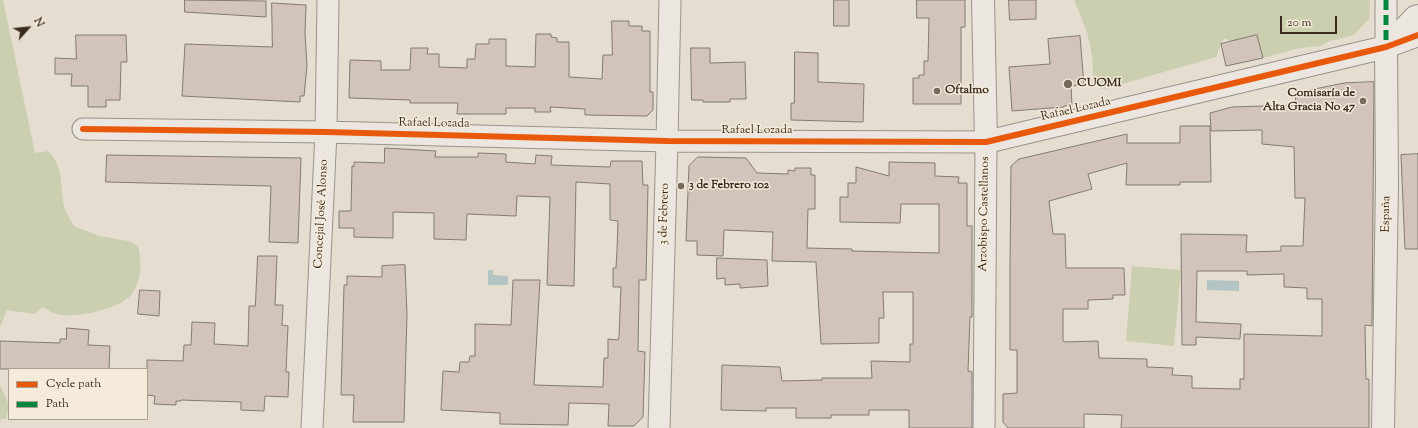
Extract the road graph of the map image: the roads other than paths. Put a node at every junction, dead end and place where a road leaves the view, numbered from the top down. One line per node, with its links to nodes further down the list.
1 (328, 0): 9 (street, Concejal José Alonso)
2 (670, 0): 10 (street, 3 de Febrero)
3 (983, 0): 11 (street, Arzobispo Castellanos)
4 (1386, 0): 7 (street, España)
5 (1418, 16): 7 (street)
6 (1418, 35): 7 (street, Rafael Lozada)
7 (1386, 47): 11 (street, Rafael Lozada); 15 (street, España)
8 (83, 129): 9 (street, Rafael Lozada)
9 (326, 132): 10 (street, Rafael Lozada); 12 (street, Concejal José Alonso)
10 (667, 141): 11 (street, Rafael Lozada); 13 (street, 3 de Febrero)
11 (986, 142): 14 (street, Arzobispo Castellanos)
12 (312, 428)
13 (659, 428)
14 (984, 428)
15 (1383, 428)

